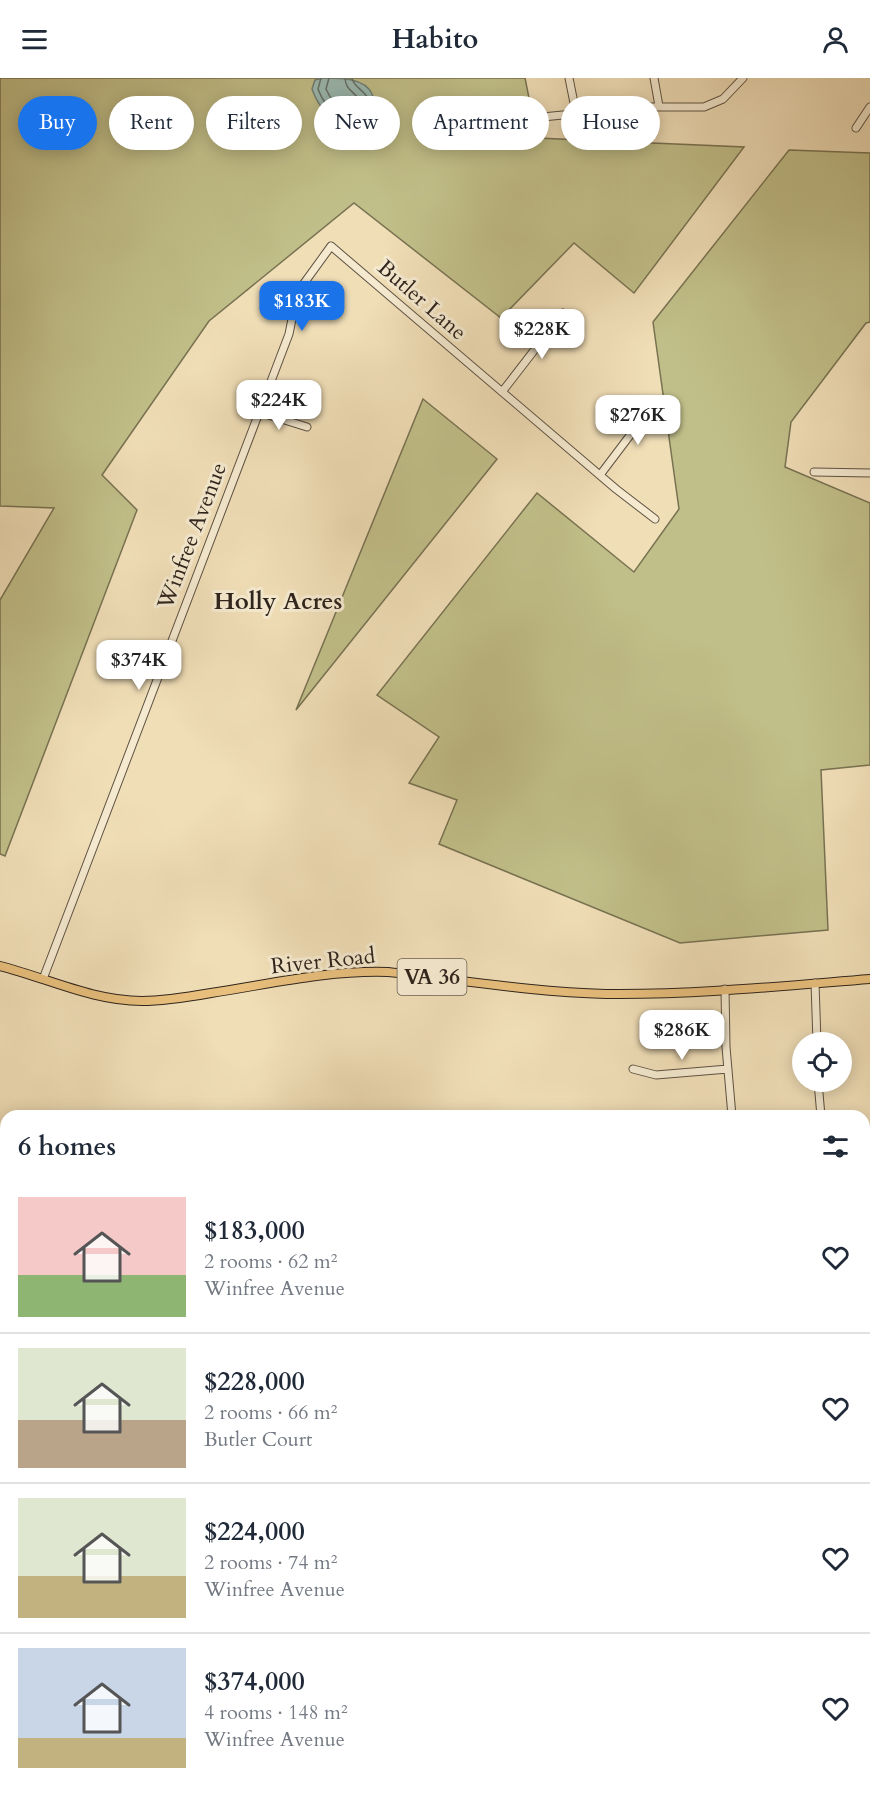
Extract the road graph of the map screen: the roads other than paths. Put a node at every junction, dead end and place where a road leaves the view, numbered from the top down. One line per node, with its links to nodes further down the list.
1 (568, 78): 4 (street)
2 (654, 78): 5 (street)
3 (743, 78): 6 (street)
4 (572, 96)
5 (657, 96)
6 (660, 106)
7 (870, 107): 8 (street)
8 (856, 128)
9 (331, 246): 11 (street, Butler Lane); 13 (street, Winfree Avenue)
10 (563, 313): 11 (street)
11 (502, 392): 17 (street, Butler Lane)
12 (656, 401): 17 (street)
13 (259, 412): 14 (street); 20 (street, Winfree Avenue)
14 (307, 427)
15 (814, 472): 16 (street)
16 (870, 473)
17 (600, 475): 18 (street, Butler Lane)
18 (656, 519)
19 (0, 966): 20 (main road, River Road / VA 36)
20 (43, 979): 23 (main road, River Road / VA 36)
21 (870, 979): 22 (main road, River Road / VA 36)
22 (815, 983): 23 (main road, River Road / VA 36); 24 (street)
23 (724, 989): 26 (street)
24 (817, 1032)
25 (633, 1069): 26 (street)
26 (728, 1069): 28 (street)
27 (819, 1092): 29 (street)
28 (731, 1110)
29 (820, 1110)

